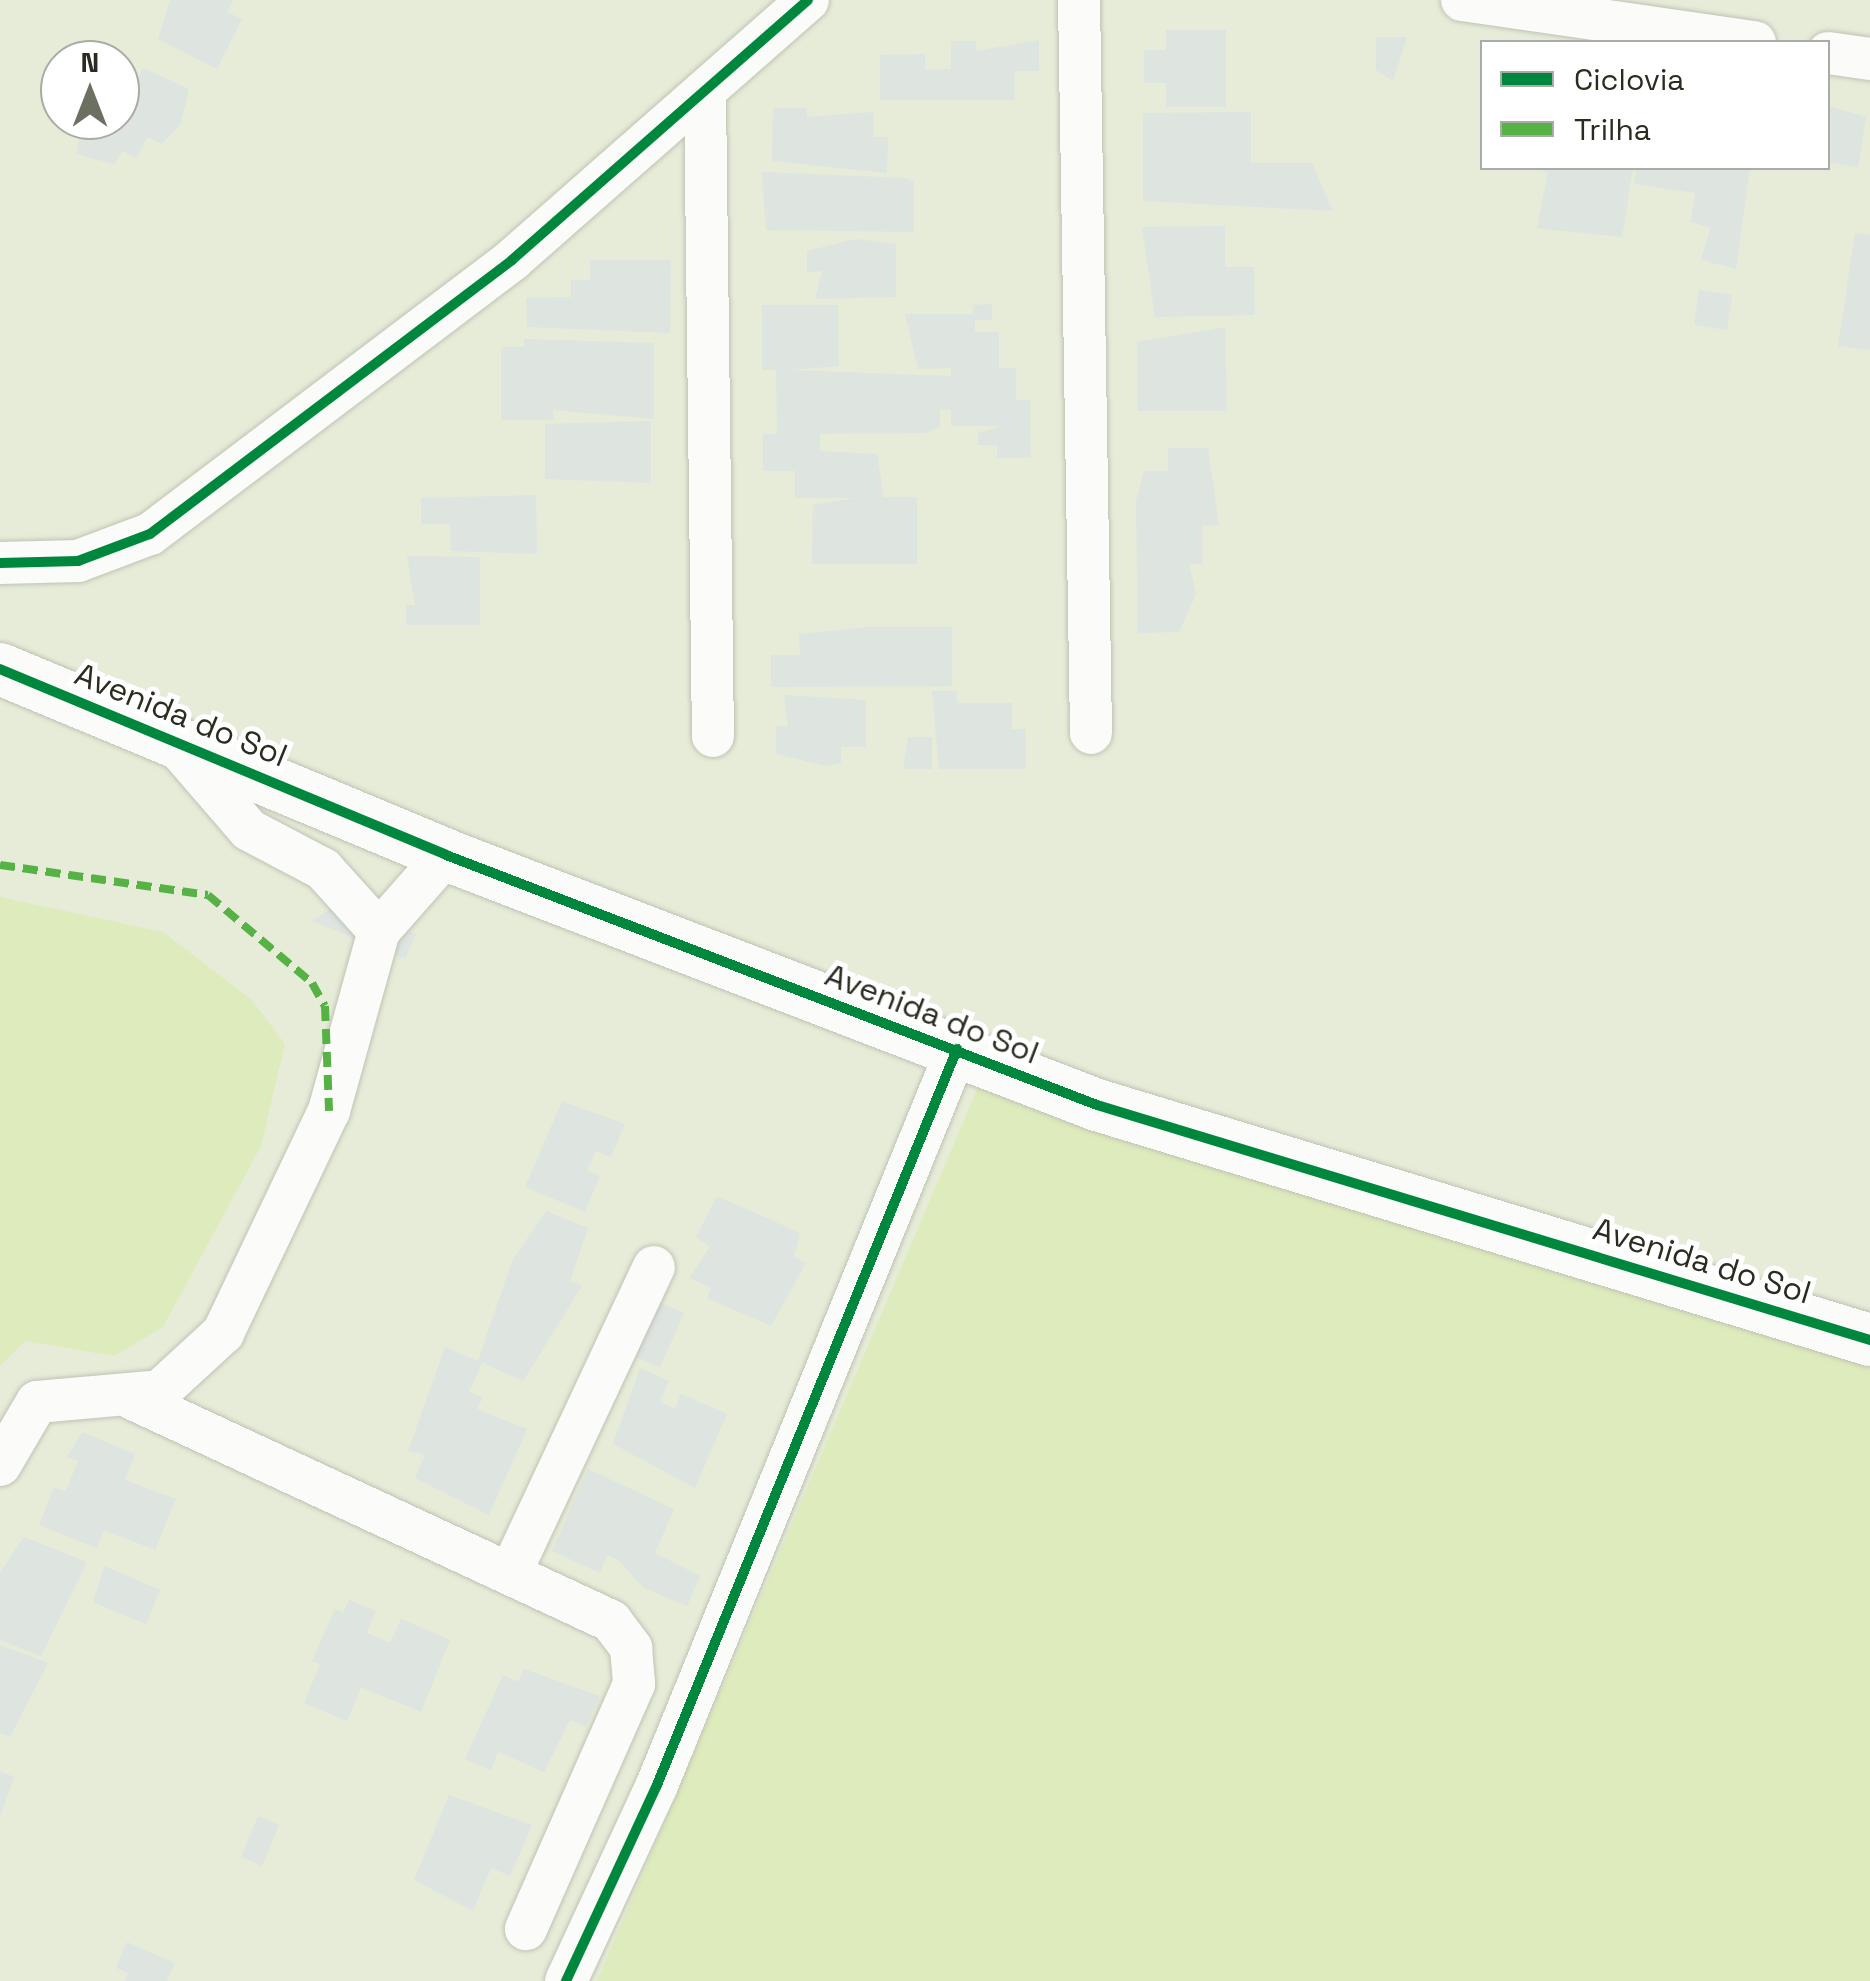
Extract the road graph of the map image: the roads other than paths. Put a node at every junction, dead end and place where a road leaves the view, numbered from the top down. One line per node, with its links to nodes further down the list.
1 (808, 0): 7 (street)
2 (1079, 0): 11 (street)
3 (1462, 0): 4 (street)
4 (1741, 40)
5 (1830, 53): 6 (street)
6 (1870, 59)
7 (706, 94): 8 (street); 12 (street)
8 (0, 563)
9 (0, 669): 10 (street, Avenida do Sol)
10 (164, 732): 13 (street, Avenida do Sol); 14 (street)
11 (1090, 732)
12 (713, 736)
13 (446, 856): 14 (street); 15 (street, Avenida do Sol)
14 (379, 931): 18 (street)
15 (956, 1049): 17 (street, Avenida do Sol); 22 (street)
16 (654, 1267): 20 (street)
17 (1870, 1340)
18 (132, 1399): 19 (street); 20 (street)
19 (0, 1465)
20 (510, 1574): 21 (street)
21 (526, 1929)
22 (566, 1981)

